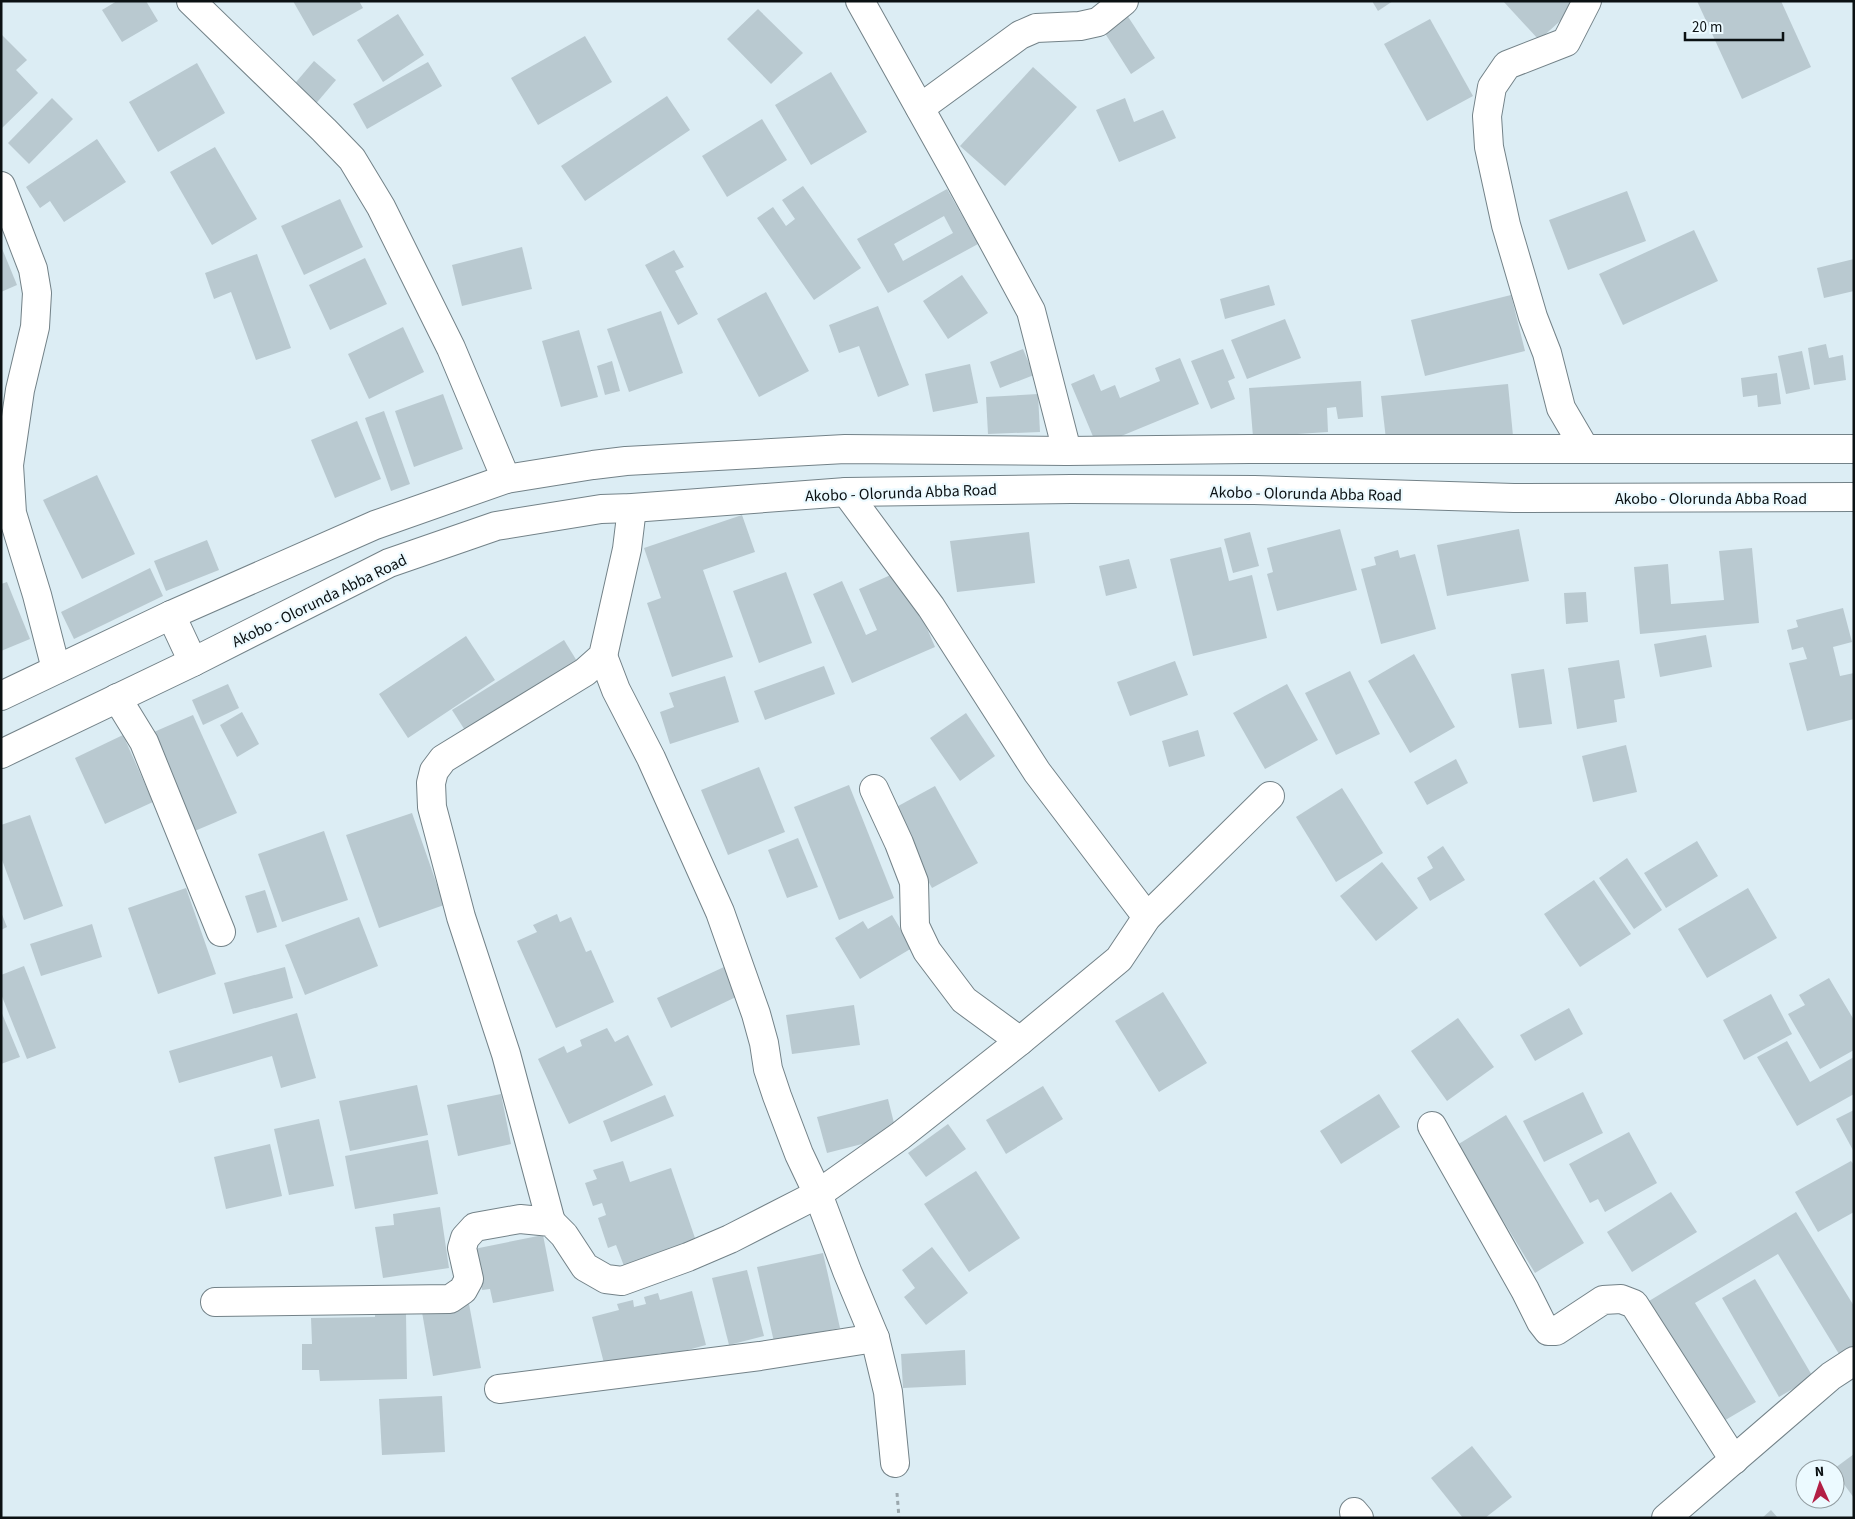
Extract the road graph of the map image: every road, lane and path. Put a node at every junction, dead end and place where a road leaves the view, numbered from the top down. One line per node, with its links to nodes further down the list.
1 (191, 1): 10 (street)
2 (860, 1): 5 (street)
3 (1124, 1): 5 (street)
4 (1587, 1): 7 (street)
5 (920, 108): 9 (street)
6 (1, 186): 17 (street)
7 (1585, 449): 8 (street); 9 (street)
8 (1854, 449)
9 (1067, 451): 10 (street)
10 (506, 479): 14 (street)
11 (846, 492): 12 (street, Akobo - Olorunda Abba Road); 13 (street, Akobo - Olorunda Abba Road); 23 (street)
12 (1854, 497)
13 (632, 508): 15 (street); 16 (street, Akobo - Olorunda Abba Road)
14 (171, 615): 16 (street); 17 (street)
15 (603, 656): 27 (street); 28 (street)
16 (193, 662): 19 (street, Akobo - Olorunda Abba Road)
17 (56, 669): 18 (street)
18 (1, 696)
19 (117, 698): 20 (street, Akobo - Olorunda Abba Road); 24 (street)
20 (1, 754)
21 (874, 789): 25 (street)
22 (1270, 796): 23 (street)
23 (1147, 917): 25 (street)
24 (221, 932)
25 (1020, 1041): 27 (street)
26 (1432, 1126): 33 (street)
27 (818, 1194): 28 (street); 30 (street)
28 (551, 1222): 29 (street)
29 (215, 1302)
30 (875, 1338): 32 (street); 34 (street)
31 (1854, 1361): 33 (street)
32 (499, 1389)
33 (1734, 1460): 35 (street)
34 (895, 1463)
35 (1666, 1518)

